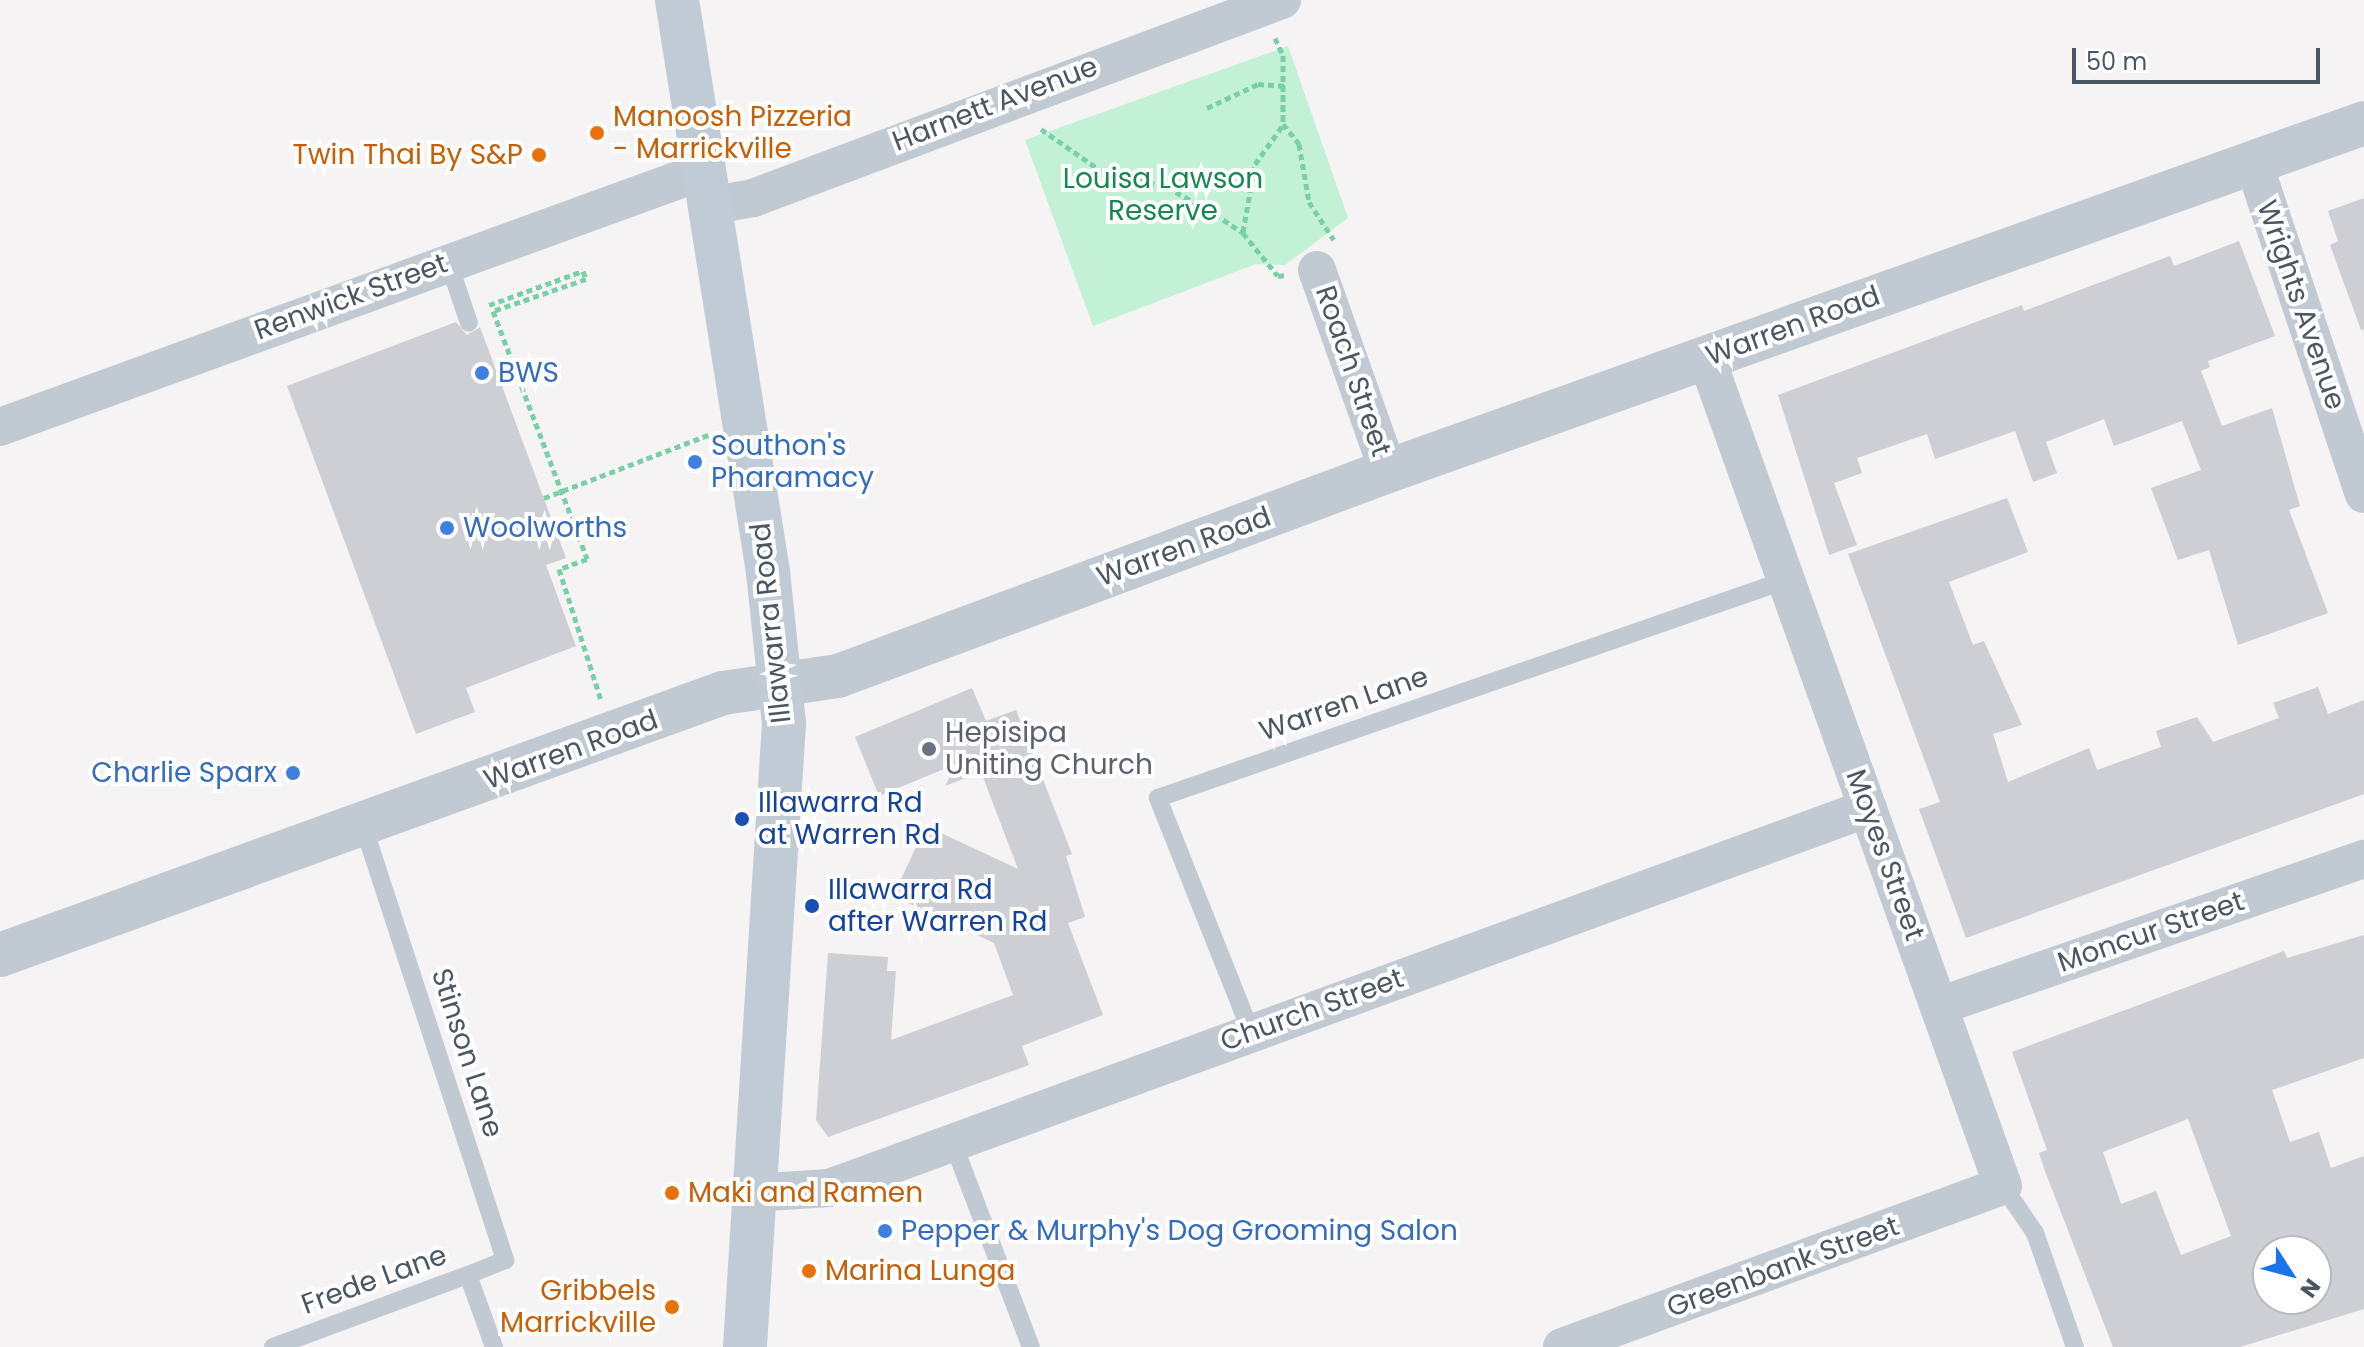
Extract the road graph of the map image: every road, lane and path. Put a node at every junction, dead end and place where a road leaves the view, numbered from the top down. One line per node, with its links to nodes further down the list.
1 (677, 0): 9 (main road, Illawarra Road)
2 (1272, 4): 3 (path); 4 (street, Harnett Avenue)
3 (1285, 86): 5 (path); 7 (path)
4 (1008, 98): 9 (street, Harnett Avenue); 10 (path)
5 (1207, 108)
6 (2364, 123): 8 (street, Warren Road)
7 (1283, 124): 10 (path); 12 (path)
8 (2253, 161): 14 (street, Warren Road); 17 (street, Wrights Avenue)
9 (705, 188): 11 (street, Renwick Street); 23 (main road, Illawarra Road)
10 (1243, 233): 12 (path)
11 (457, 257): 13 (lane); 15 (street, Renwick Street); 19 (path)
12 (1317, 270): 18 (street, Roach Street)
13 (469, 323)
14 (1706, 357): 18 (street, Warren Road); 22 (street, Moyes Street)
15 (0, 427)
16 (717, 431): 19 (path)
17 (2354, 433): 20 (street, Wrights Avenue)
18 (1388, 471): 23 (street, Warren Road)
19 (563, 490): 21 (path); 24 (path)
20 (2364, 494)
21 (544, 498)
22 (1786, 580): 25 (street, Moyes Street); 30 (lane, Warren Lane)
23 (782, 684): 24 (street, Warren Road); 33 (main road, Illawarra Road)
24 (612, 735): 26 (street, Warren Road)
25 (1868, 808): 29 (street, Moyes Street); 30 (street, Church Street)
26 (363, 825): 28 (street, Warren Road); 34 (lane, Stinson Lane)
27 (2364, 859): 29 (street, Moncur Street)
28 (0, 955)
29 (1939, 1006): 32 (street, Moyes Street)
30 (1251, 1032): 31 (street, Church Street)
31 (953, 1143): 33 (street, Church Street); 38 (lane)
32 (2003, 1186): 39 (street, Greenbank Street); 40 (lane, Moyes Street)
33 (753, 1193): 37 (main road, Illawarra Road)
34 (468, 1275): 35 (lane, Frede Lane); 36 (lane, Frede Lane)
35 (273, 1347)
36 (494, 1347)
37 (745, 1347)
38 (1031, 1347)
39 (1562, 1347)
40 (2075, 1347)

